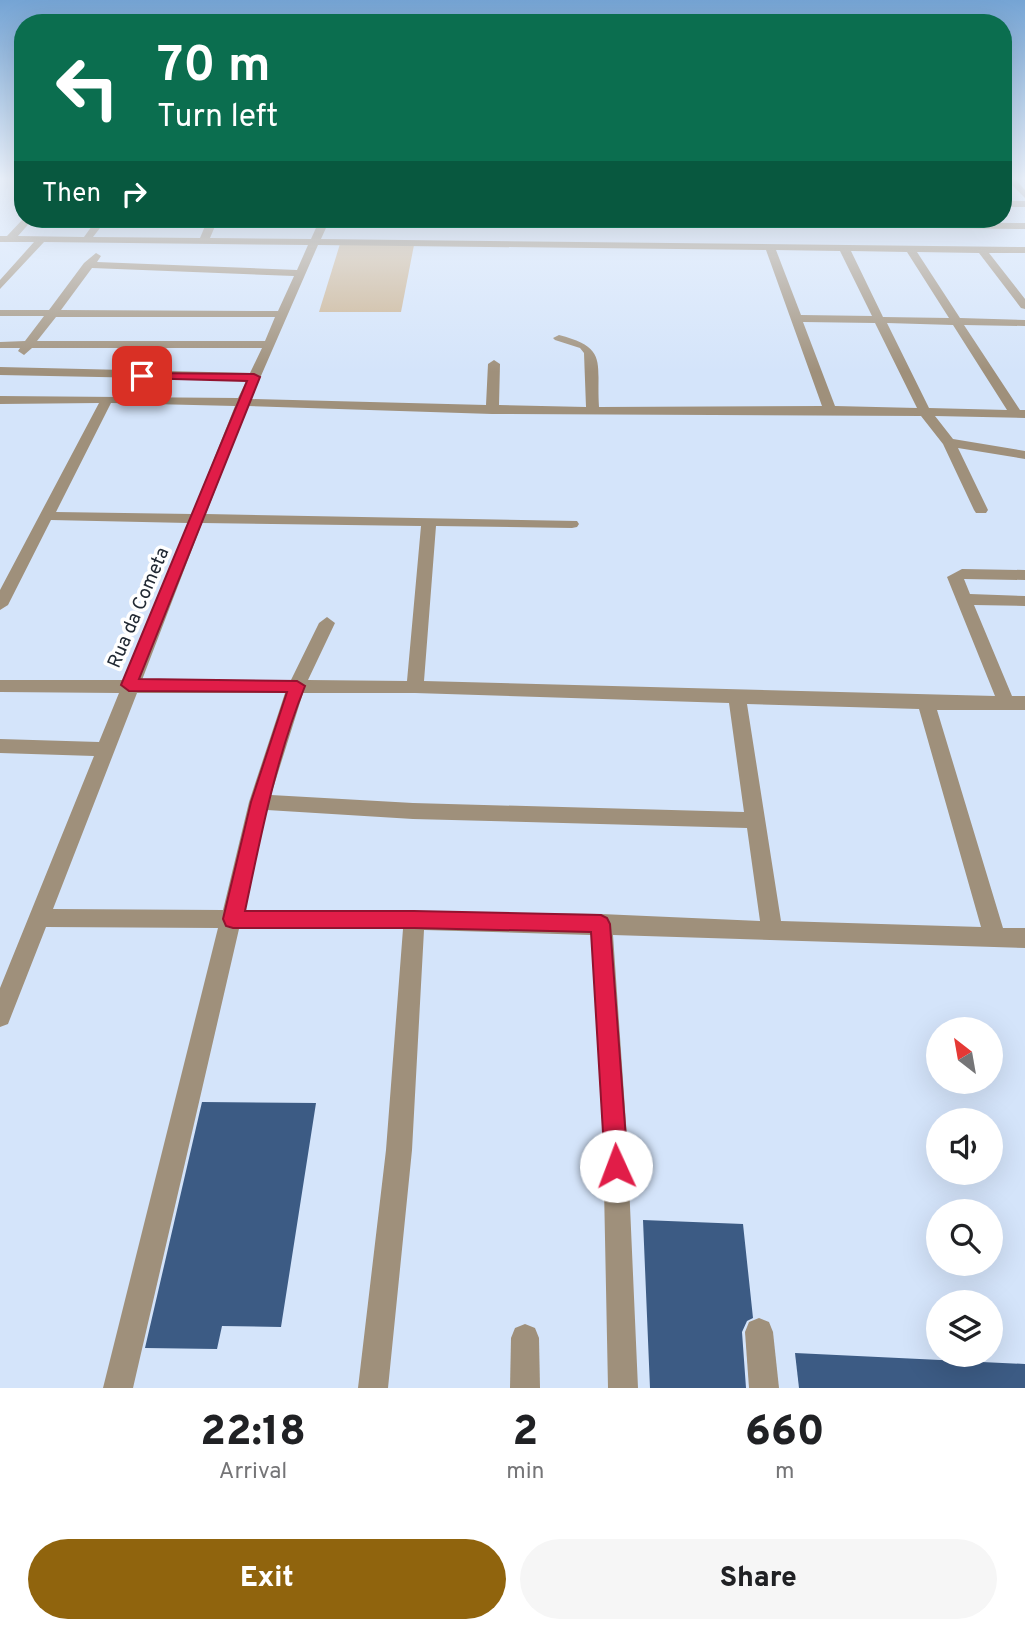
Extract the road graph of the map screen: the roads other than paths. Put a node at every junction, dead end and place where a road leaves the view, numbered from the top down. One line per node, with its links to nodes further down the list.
1 (316, 242): 13 (street, Rua da Cometa)
2 (39, 243): 14 (street)
3 (108, 243): 12 (street)
4 (389, 243): 6 (street)
5 (694, 243): 6 (street)
6 (695, 246): 7 (street)
7 (770, 247): 8 (street); 19 (street)
8 (844, 248): 9 (street); 20 (street)
9 (911, 249): 10 (street); 21 (street)
10 (981, 249): 11 (street); 15 (street)
11 (1025, 250)
12 (88, 265): 13 (street); 17 (street)
13 (302, 273): 18 (street, Rua da Cometa)
14 (0, 286)
15 (1025, 306)
16 (0, 313): 17 (street)
17 (51, 313): 18 (street); 26 (street)
18 (282, 314): 24 (street, Rua da Cometa)
19 (795, 318): 20 (street); 34 (street)
20 (878, 319): 21 (street); 36 (street)
21 (956, 322): 22 (street); 37 (street)
22 (1025, 323)
23 (559, 338): 35 (street)
24 (269, 344): 26 (street); 29 (street, Rua da Cometa)
25 (0, 345): 26 (street)
26 (28, 345): 28 (street)
27 (494, 364): 33 (street)
28 (5, 371): 29 (street)
29 (254, 377): 32 (street, Rua da Cometa)
30 (107, 399): 31 (street); 32 (street); 42 (street)
31 (0, 400)
32 (243, 402): 33 (street); 43 (street, Rua da Cometa)
33 (492, 410): 35 (street)
34 (830, 410): 35 (street); 36 (street)
35 (593, 411)
36 (925, 412): 37 (street); 38 (street)
37 (1021, 414)
38 (949, 443): 39 (street); 41 (street)
39 (1020, 454): 40 (street)
40 (1025, 471)
41 (981, 510)
42 (45, 516): 43 (street); 49 (street)
43 (199, 518): 44 (street); 51 (street, Rua da Cometa)
44 (429, 521): 45 (street); 54 (street)
45 (572, 524)
46 (1025, 575): 47 (street)
47 (963, 599): 48 (street); 57 (street)
48 (1025, 601)
49 (0, 605)
50 (327, 622): 53 (street)
51 (129, 685): 52 (street); 53 (street); 60 (street, Rua da Cometa)
52 (0, 686)
53 (297, 686): 54 (street); 61 (street)
54 (415, 687): 55 (street)
55 (737, 698): 56 (street); 62 (street)
56 (926, 703): 57 (street); 68 (street)
57 (1006, 703): 58 (street)
58 (1025, 703)
59 (0, 746): 60 (street)
60 (104, 750): 63 (street, Rua da Cometa)
61 (259, 802): 62 (street); 64 (street)
62 (757, 820): 67 (street)
63 (40, 918): 64 (street); 70 (street, Rua da Cometa)
64 (233, 919): 65 (street); 73 (street)
65 (414, 919): 66 (street); 74 (street)
66 (601, 924): 67 (street); 76 (street)
67 (772, 930): 68 (street)
68 (995, 938): 69 (street)
69 (1025, 938)
70 (0, 1016)
71 (759, 1332): 77 (street)
72 (525, 1338): 75 (street)
73 (118, 1388)
74 (373, 1388)
75 (525, 1388)
76 (623, 1388)
77 (764, 1388)

